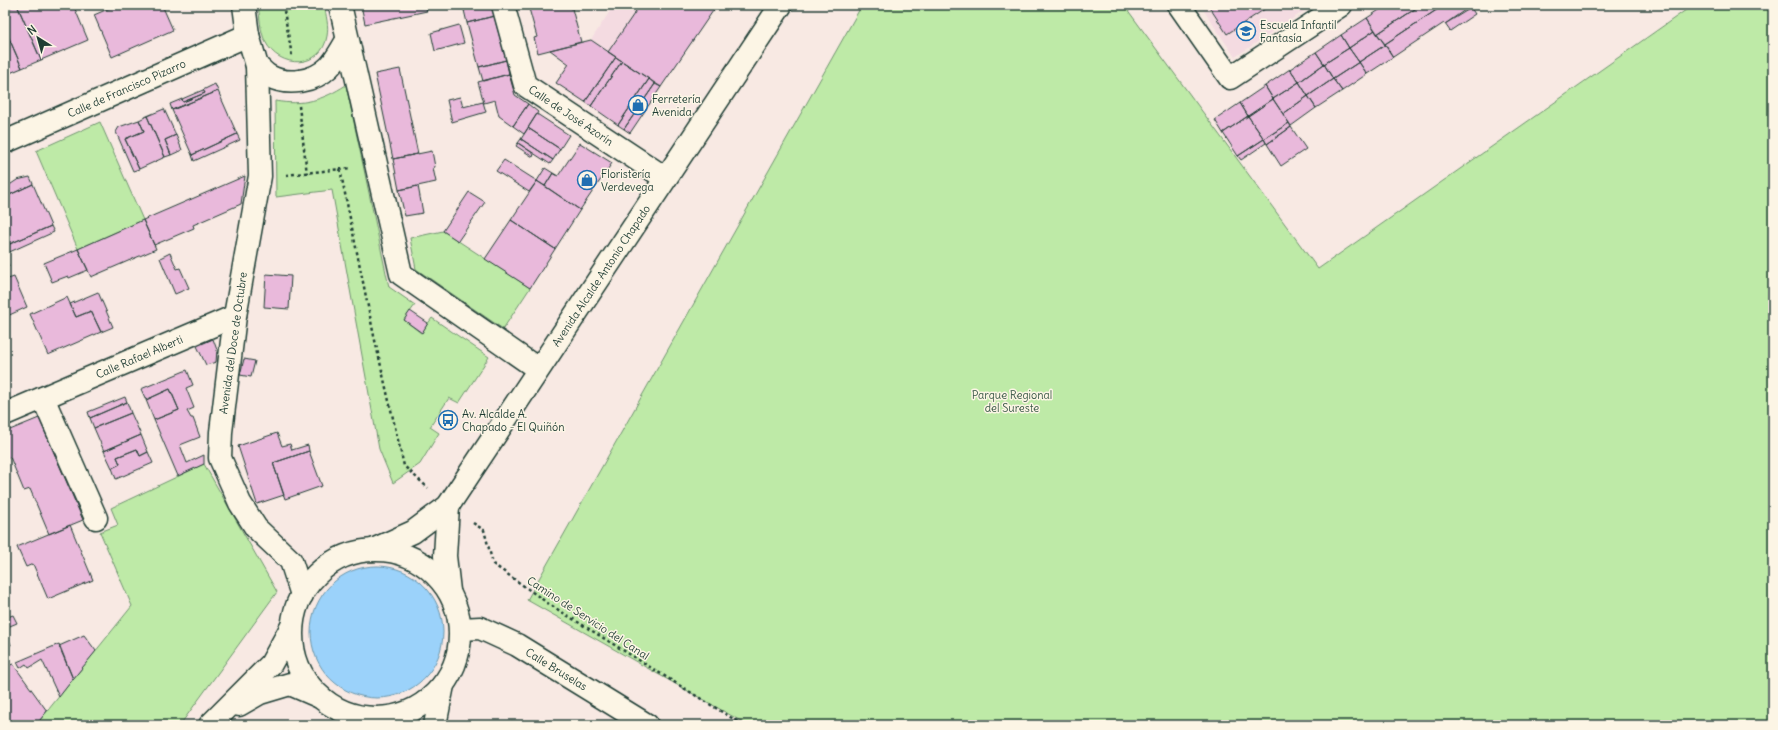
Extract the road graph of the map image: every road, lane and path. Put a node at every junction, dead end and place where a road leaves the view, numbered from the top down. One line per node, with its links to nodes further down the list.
1 (244, 5): 7 (street, Avenida del Doce de Octubre)
2 (340, 5): 8 (street)
3 (503, 5): 14 (street, Calle de José Azorín)
4 (781, 5): 14 (street, Avenida Alcalde Antonio Chapado)
5 (1179, 5): 6 (street)
6 (1341, 5)
7 (248, 35): 9 (street, Avenida del Doce de Octubre); 10 (street, Calle de Francisco Pizarro)
8 (346, 42): 9 (street); 11 (street)
9 (257, 66): 13 (street, Avenida del Doce de Octubre)
10 (5, 142)
11 (375, 164): 12 (path); 16 (street)
12 (340, 169): 13 (path); 19 (path, Camino de Servicio del Canal)
13 (260, 176): 15 (street, Avenida del Doce de Octubre)
14 (665, 178): 16 (street, Avenida Alcalde Antonio Chapado)
15 (235, 316): 17 (street, Calle Rafael Alberti); 23 (street, Avenida del Doce de Octubre)
16 (538, 369): 19 (street, Avenida Alcalde Antonio Chapado)
17 (43, 398): 18 (street, Calle Rafael Alberti); 20 (street)
18 (5, 414)
19 (448, 506): 21 (street, Avenida Alcalde Antonio Chapado); 22 (street, Avenida Alcalde Antonio Chapado); 32 (path, Camino de Servicio del Canal)
20 (96, 518)
21 (373, 550): 22 (street); 23 (street)
22 (449, 592): 25 (street)
23 (302, 595): 24 (street)
24 (292, 626): 27 (street); 29 (street)
25 (461, 629): 26 (street); 31 (street, Calle Bruselas)
26 (443, 685): 28 (street); 30 (street)
27 (320, 697): 28 (street); 29 (street)
28 (370, 721)
29 (212, 722)
30 (435, 725)
31 (647, 725)
32 (743, 725)

